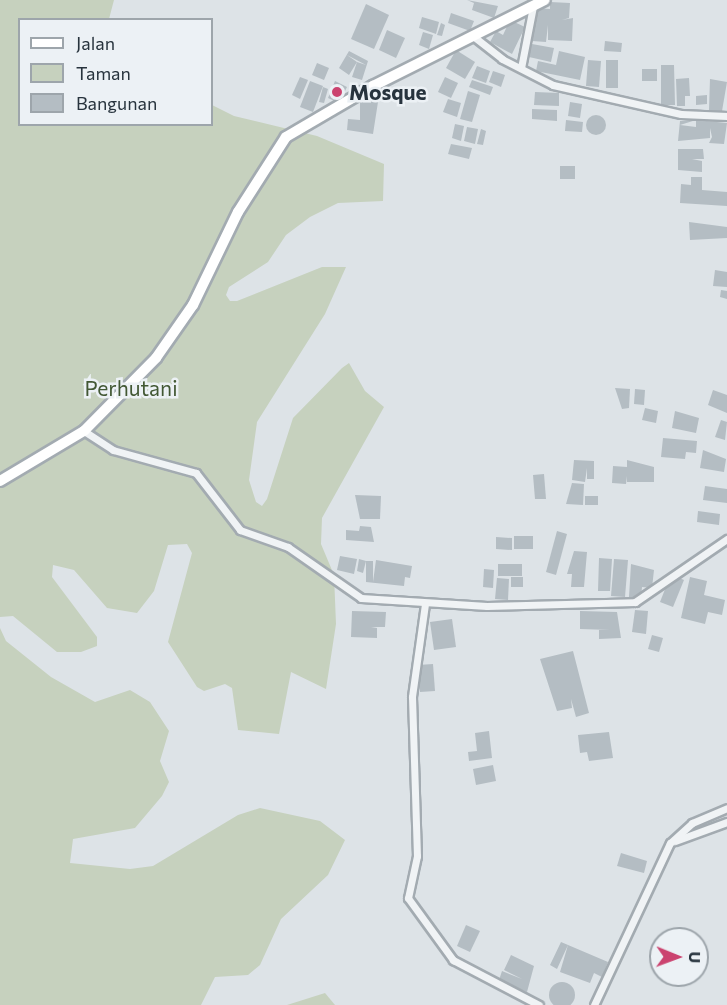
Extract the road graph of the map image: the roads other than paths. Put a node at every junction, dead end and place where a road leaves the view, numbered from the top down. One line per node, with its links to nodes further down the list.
1 (545, 0): 2 (street)
2 (532, 6): 3 (street); 4 (street)
3 (472, 36): 4 (street); 6 (street)
4 (520, 68): 5 (street)
5 (727, 116)
6 (84, 431): 7 (street); 9 (street)
7 (0, 482)
8 (727, 540): 9 (street)
9 (425, 604): 13 (street)
10 (727, 808): 12 (street)
11 (727, 822): 12 (street)
12 (670, 843): 14 (street)
13 (539, 1005)
14 (594, 1005)

